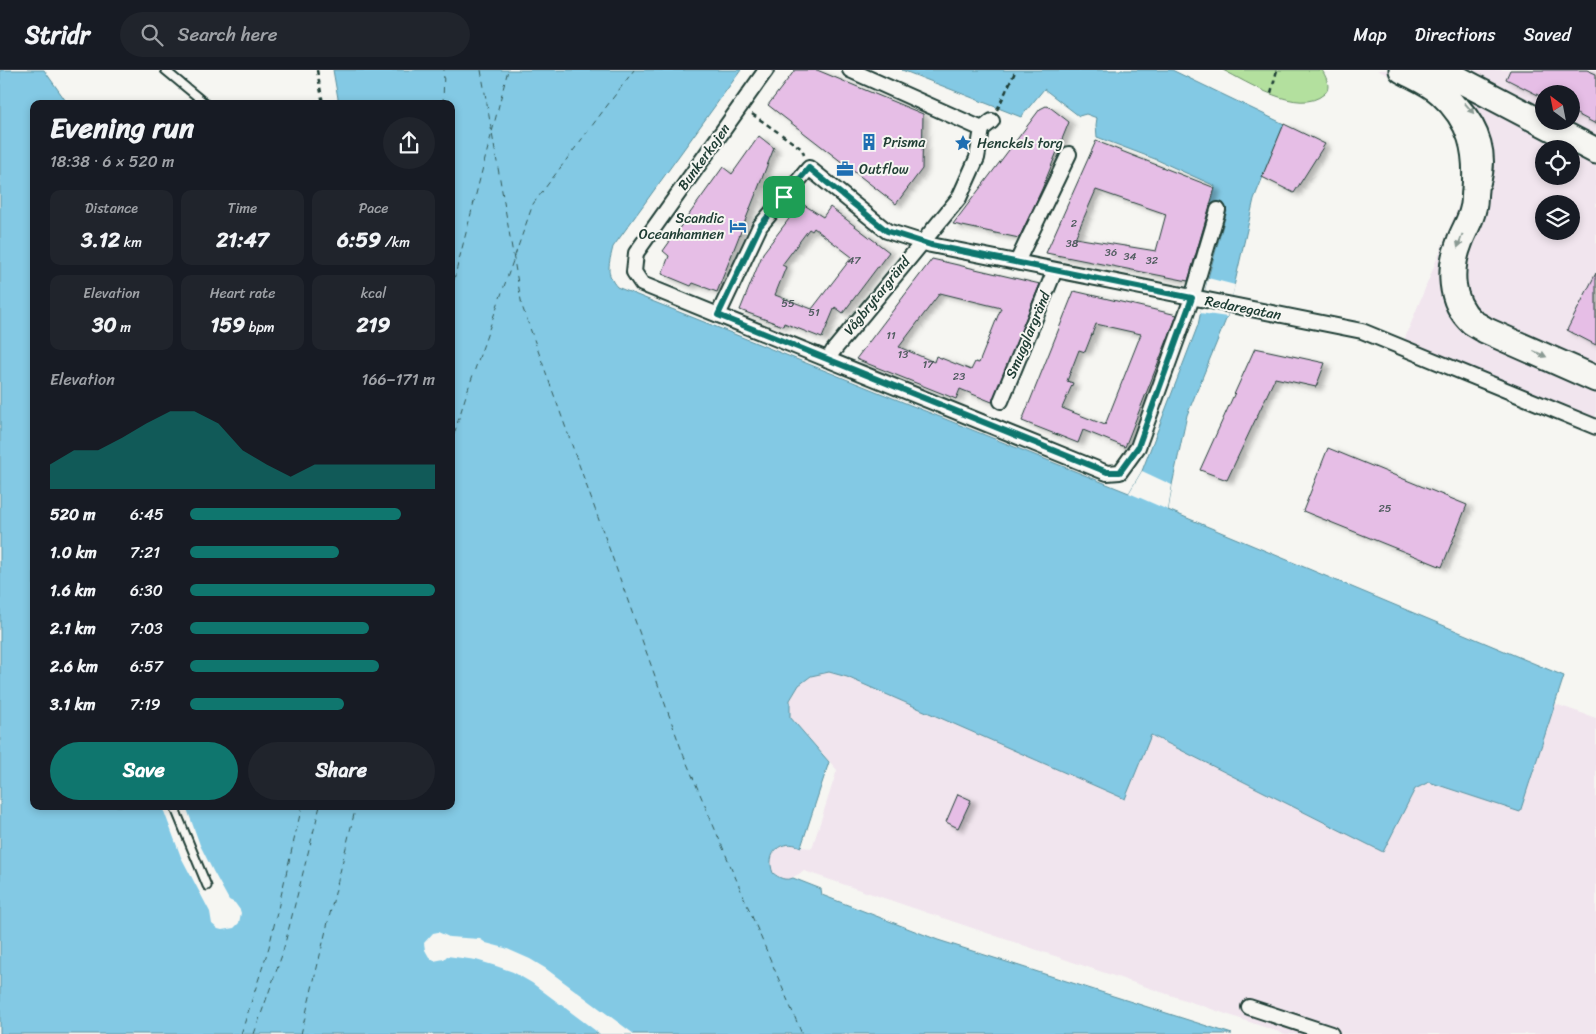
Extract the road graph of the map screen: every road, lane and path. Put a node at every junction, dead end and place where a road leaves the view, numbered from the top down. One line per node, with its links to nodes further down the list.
1 (165, 70): 12 (lane)
2 (317, 70): 13 (path)
3 (766, 70): 14 (street, Bunkerkajen)
4 (850, 70): 15 (street)
5 (1016, 70): 15 (path)
6 (1277, 70): 10 (path)
7 (1402, 70): 20 (highway)
8 (1416, 70): 9 (lane)
9 (1439, 75): 16 (highway)
10 (1271, 93)
11 (1461, 98): 20 (lane, one-way to 20)
12 (201, 100)
13 (322, 100)
14 (741, 106): 18 (path); 25 (street, Bunkerkajen)
15 (987, 125): 21 (street)
16 (1596, 151)
17 (1069, 154): 22 (street)
18 (809, 168): 21 (street, Redaregatan); 25 (street)
19 (1218, 210): 24 (street)
20 (1473, 210): 27 (highway, one-way to 27)
21 (921, 242): 22 (street, Redaregatan); 26 (street, Vågbrytargränd)
22 (1017, 262): 23 (street, Redaregatan)
23 (1055, 270): 24 (street, Redaregatan); 28 (street, Smugglargränd)
24 (1197, 299): 26 (street); 29 (street, Redaregatan)
25 (721, 308): 26 (street)
26 (831, 355)
27 (1596, 379)
28 (1001, 401)
29 (1596, 427)
30 (176, 810): 31 (lane)
31 (208, 886)
32 (1249, 1007): 33 (street)
33 (1331, 1034)

